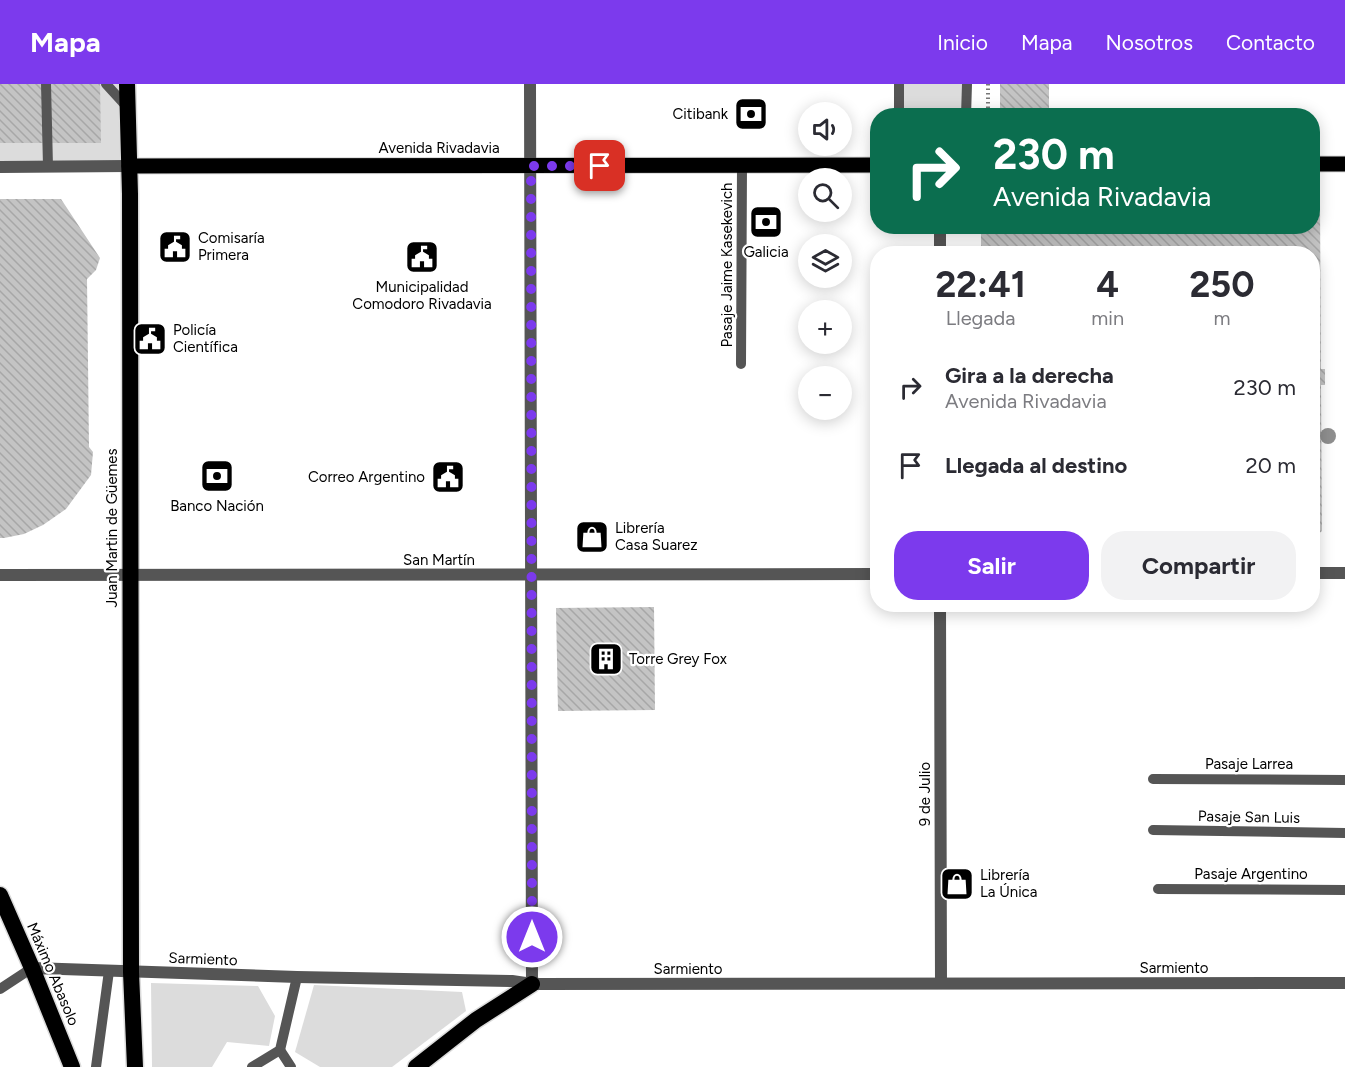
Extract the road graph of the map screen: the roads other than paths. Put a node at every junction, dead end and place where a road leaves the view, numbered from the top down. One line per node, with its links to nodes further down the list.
1 (46, 84): 13 (lane)
2 (106, 84): 7 (lane)
3 (127, 84): 7 (highway, Juan Martin de Güemes)
4 (530, 84): 15 (street)
5 (899, 84): 8 (lane)
6 (967, 84): 9 (lane)
7 (127, 107): 14 (highway, Juan Martin de Güemes)
8 (899, 108)
9 (966, 108)
10 (1320, 164): 11 (main road)
11 (1345, 164)
12 (870, 165): 16 (main road, Avenida Rivadavia)
13 (48, 166): 14 (street, Avenida Rivadavia); 17 (street, Avenida Rivadavia)
14 (129, 166): 15 (main road, Avenida Rivadavia); 23 (highway, Juan Martin de Güemes)
15 (531, 166): 16 (main road, Avenida Rivadavia); 24 (street)
16 (742, 166): 18 (lane, Pasaje Jaime Kasekevich)
17 (0, 167)
18 (741, 364)
19 (1320, 573): 20 (street)
20 (1345, 573)
21 (870, 574): 24 (street, San Martín)
22 (0, 575): 23 (street, San Martín)
23 (130, 575): 24 (street, San Martín); 35 (highway, Juan Martin de Güemes)
24 (531, 575): 39 (street)
25 (940, 612): 37 (street, 9 de Julio)
26 (1153, 779): 27 (lane, Pasaje Larrea)
27 (1345, 780)
28 (1153, 830): 29 (lane, Pasaje San Luis)
29 (1345, 833)
30 (1158, 889): 31 (lane, Pasaje Argentino)
31 (1345, 890)
32 (0, 895): 33 (highway, Máximo Abasolo)
33 (32, 968): 34 (street, Sarmiento); 40 (lane); 42 (highway, Máximo Abasolo)
34 (110, 971): 35 (street, Sarmiento); 43 (lane)
35 (130, 972): 36 (street, Sarmiento); 44 (highway, Juan Martin de Güemes)
36 (297, 977): 39 (street, Sarmiento); 41 (lane)
37 (941, 983): 38 (street, Sarmiento); 39 (street, Sarmiento)
38 (1345, 983)
39 (532, 984): 47 (highway)
40 (0, 989)
41 (280, 1050): 45 (lane); 46 (lane)
42 (72, 1067)
43 (96, 1067)
44 (135, 1067)
45 (252, 1067)
46 (291, 1067)
47 (417, 1067)

